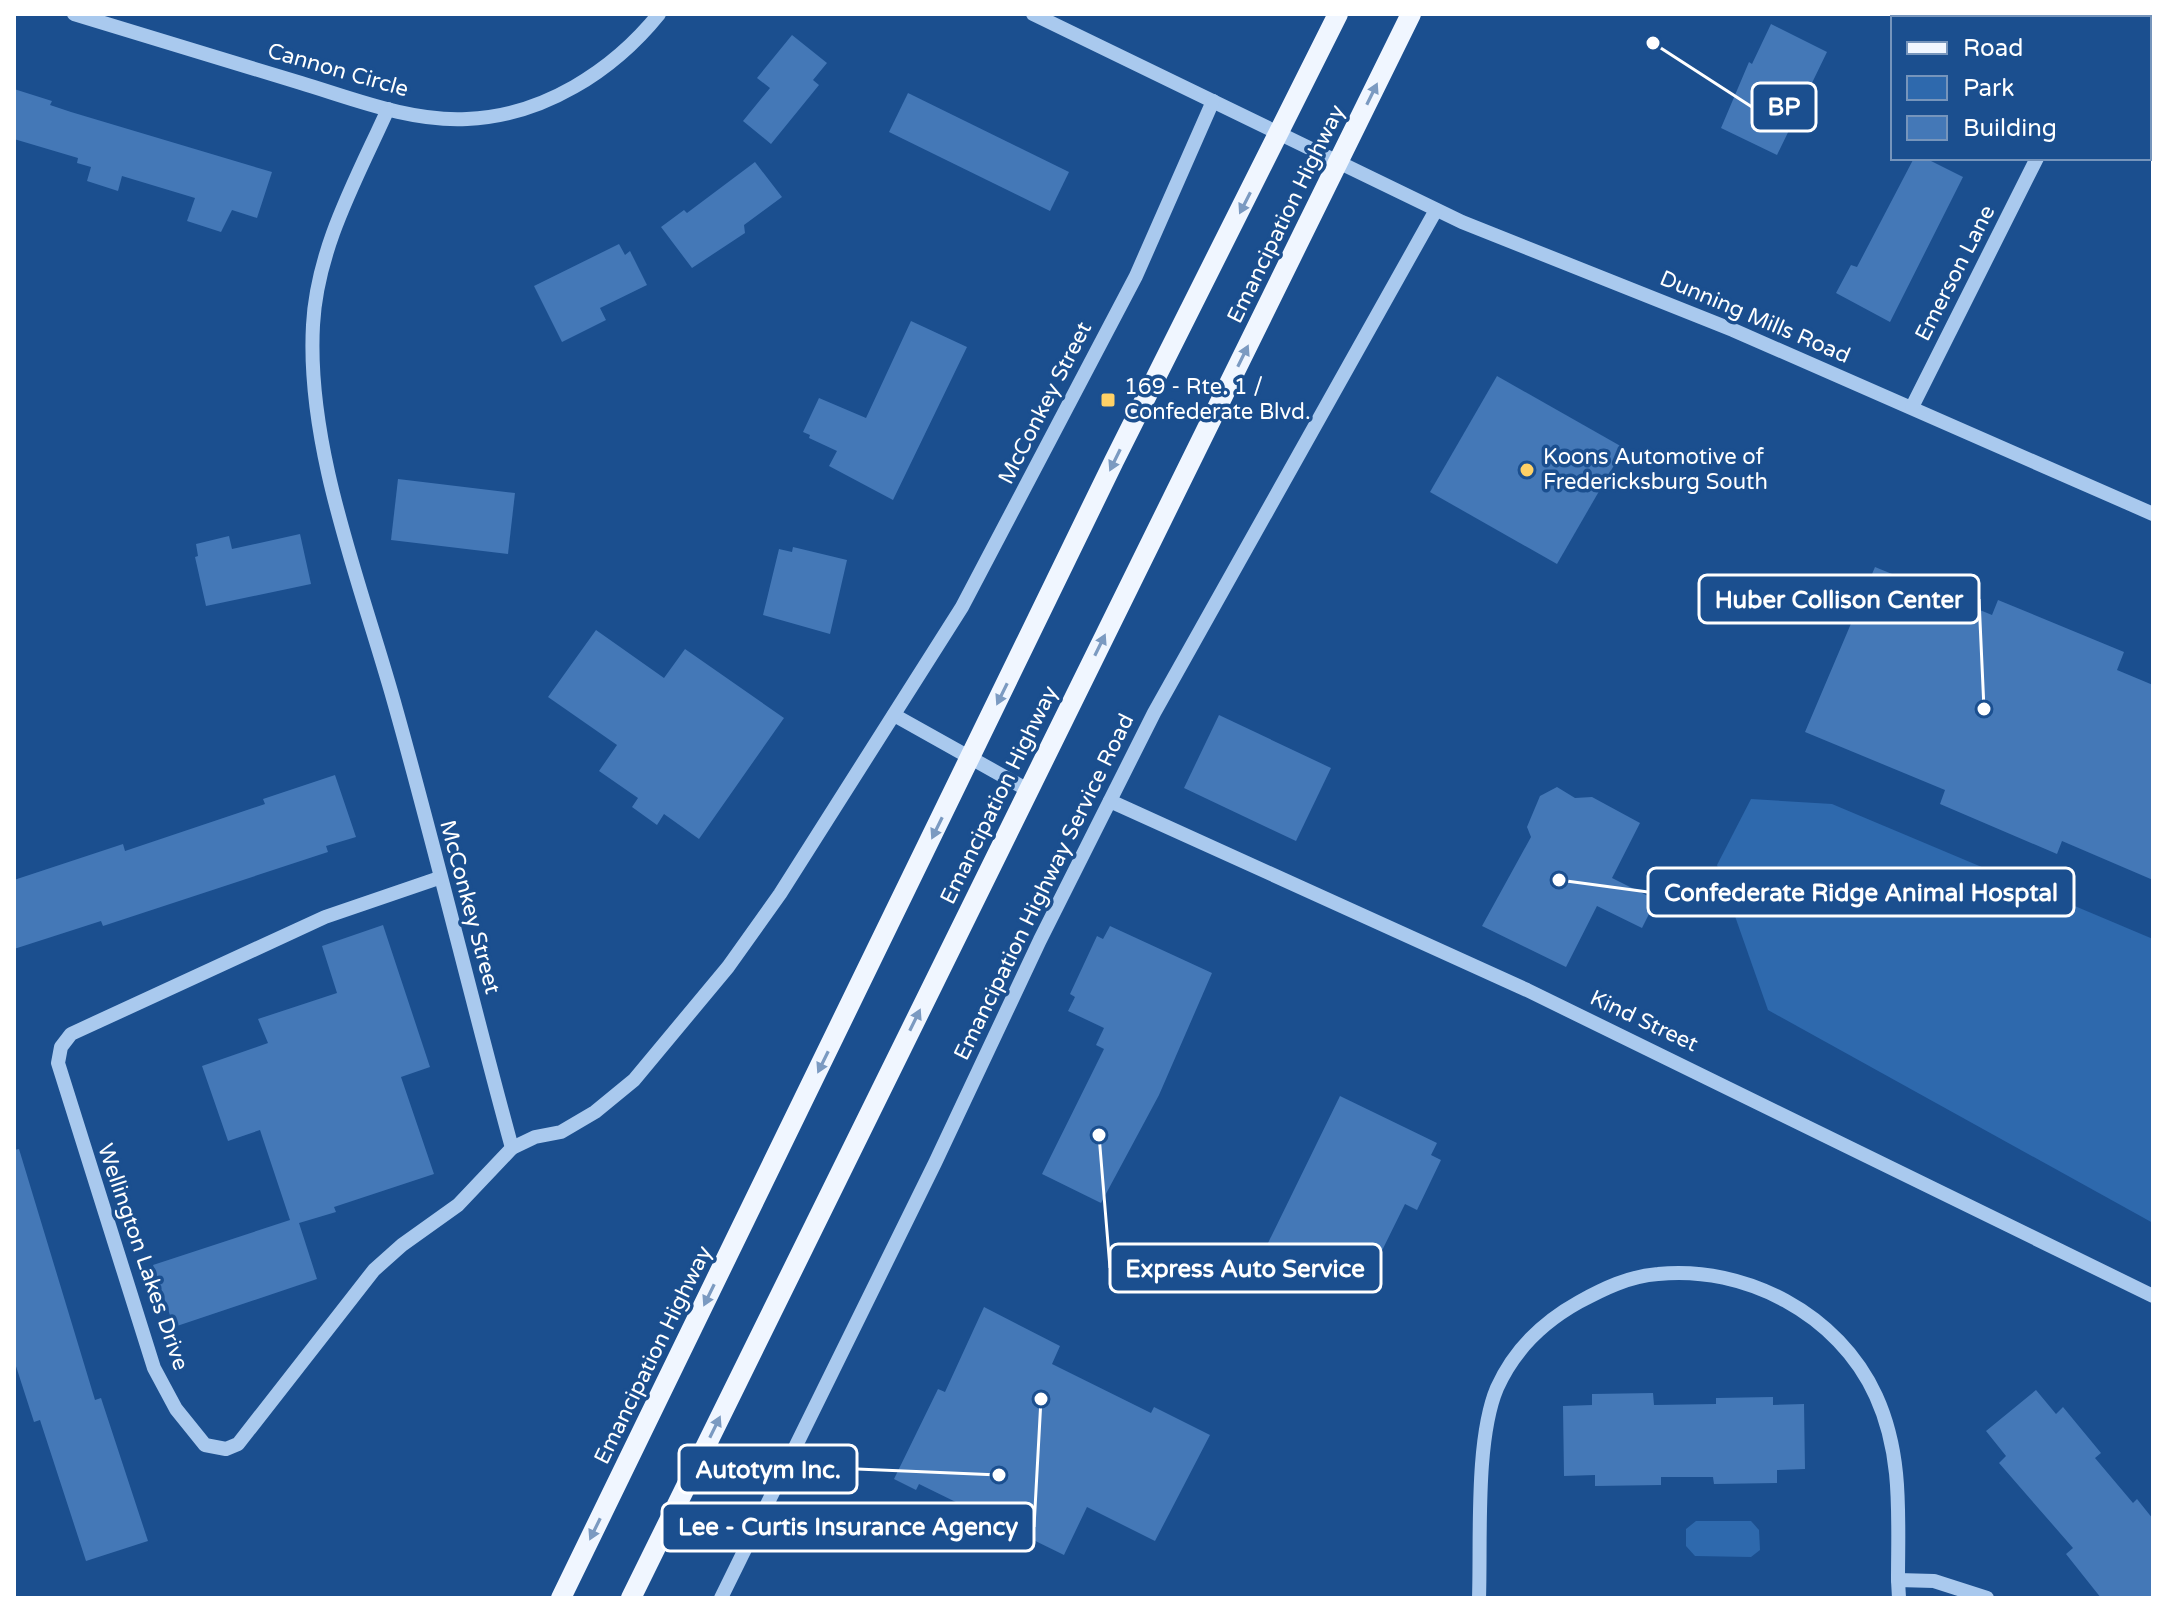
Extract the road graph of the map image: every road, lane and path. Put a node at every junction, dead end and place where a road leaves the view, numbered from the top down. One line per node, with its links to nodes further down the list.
1 (74, 14): 7 (street, Cannon Circle)
2 (659, 14): 7 (street, Cannon Circle)
3 (1033, 14): 6 (street, Dunning Mills Road)
4 (1338, 14): 8 (main road, Emancipation Highway)
5 (1411, 14): 10 (main road, Emancipation Highway, one-way to 5)
6 (1213, 101): 8 (street, Dunning Mills Road); 14 (street, McConkey Street)
7 (388, 109): 18 (street, McConkey Street)
8 (1280, 133): 10 (street, Dunning Mills Road); 15 (main road, Emancipation Highway, one-way to 15)
9 (2036, 160): 12 (street, Emerson Lane)
10 (1338, 164): 11 (street, Dunning Mills Road); 16 (main road, Emancipation Highway, one-way to 10)
11 (1436, 210): 12 (street, Dunning Mills Road); 17 (street, Emancipation Highway Service Road)
12 (1912, 407): 13 (street, Dunning Mills Road)
13 (2153, 514)
14 (894, 715): 15 (street); 19 (street, McConkey Street)
15 (971, 758): 16 (street); 22 (main road, Emancipation Highway, one-way to 22)
16 (1028, 790): 23 (main road, Emancipation Highway, one-way to 16)
17 (1110, 801): 20 (street, Kind Street); 24 (street, Emancipation Highway Service Road)
18 (439, 878): 19 (street, McConkey Street); 19 (street, Wellington Lakes Drive)
19 (512, 1148)
20 (2153, 1296)
21 (1898, 1580): 25 (street); 26 (street); 27 (street)
22 (561, 1598)
23 (631, 1598)
24 (721, 1598)
25 (1479, 1598)
26 (1899, 1598)
27 (1987, 1598)

